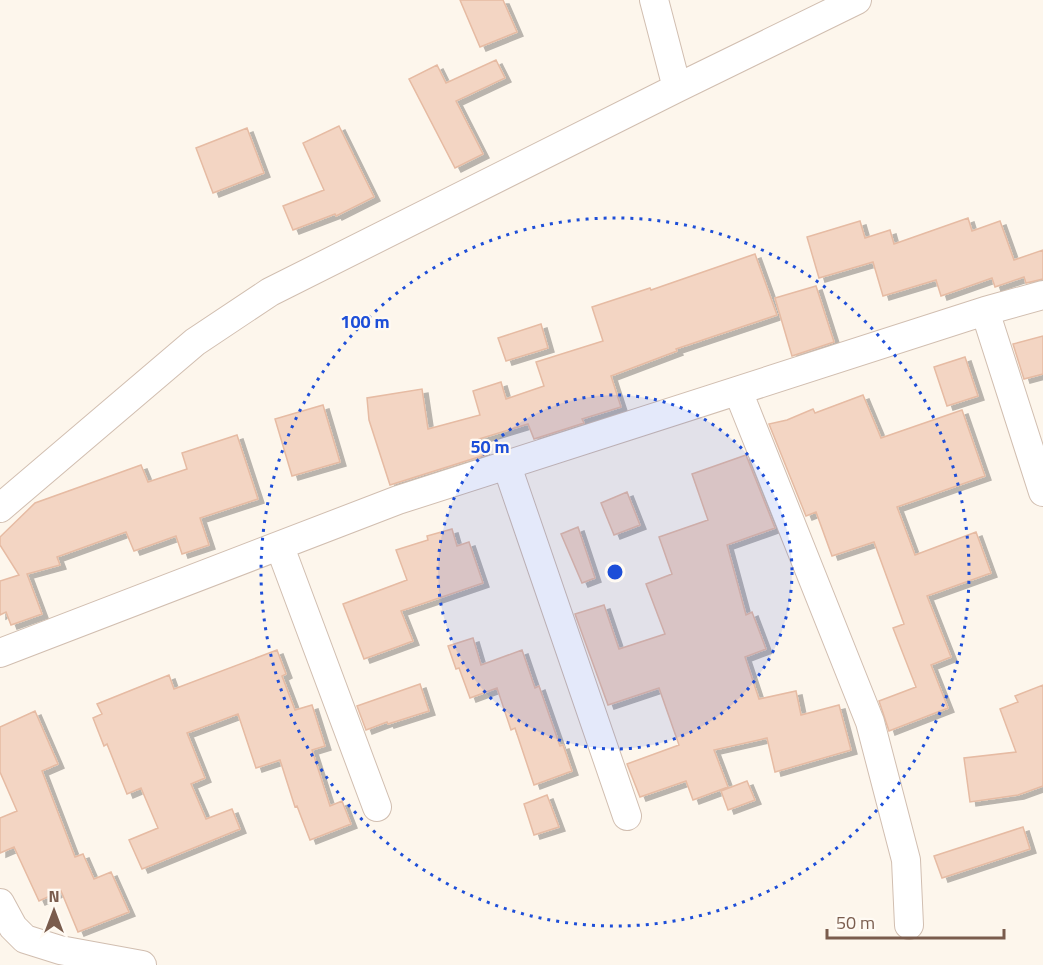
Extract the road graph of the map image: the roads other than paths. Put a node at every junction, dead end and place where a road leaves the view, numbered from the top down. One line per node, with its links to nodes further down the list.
1 (654, 0): 3 (street)
2 (857, 0): 3 (street)
3 (676, 88): 9 (street)
4 (1043, 295): 5 (street)
5 (984, 311): 6 (street); 8 (street)
6 (738, 391): 7 (street); 15 (street)
7 (507, 466): 10 (street); 13 (street)
8 (1043, 492)
9 (0, 508)
10 (280, 547): 11 (street); 12 (street)
11 (0, 653)
12 (376, 807)
13 (627, 816)
14 (0, 903): 16 (street)
15 (909, 924)
16 (142, 965)

